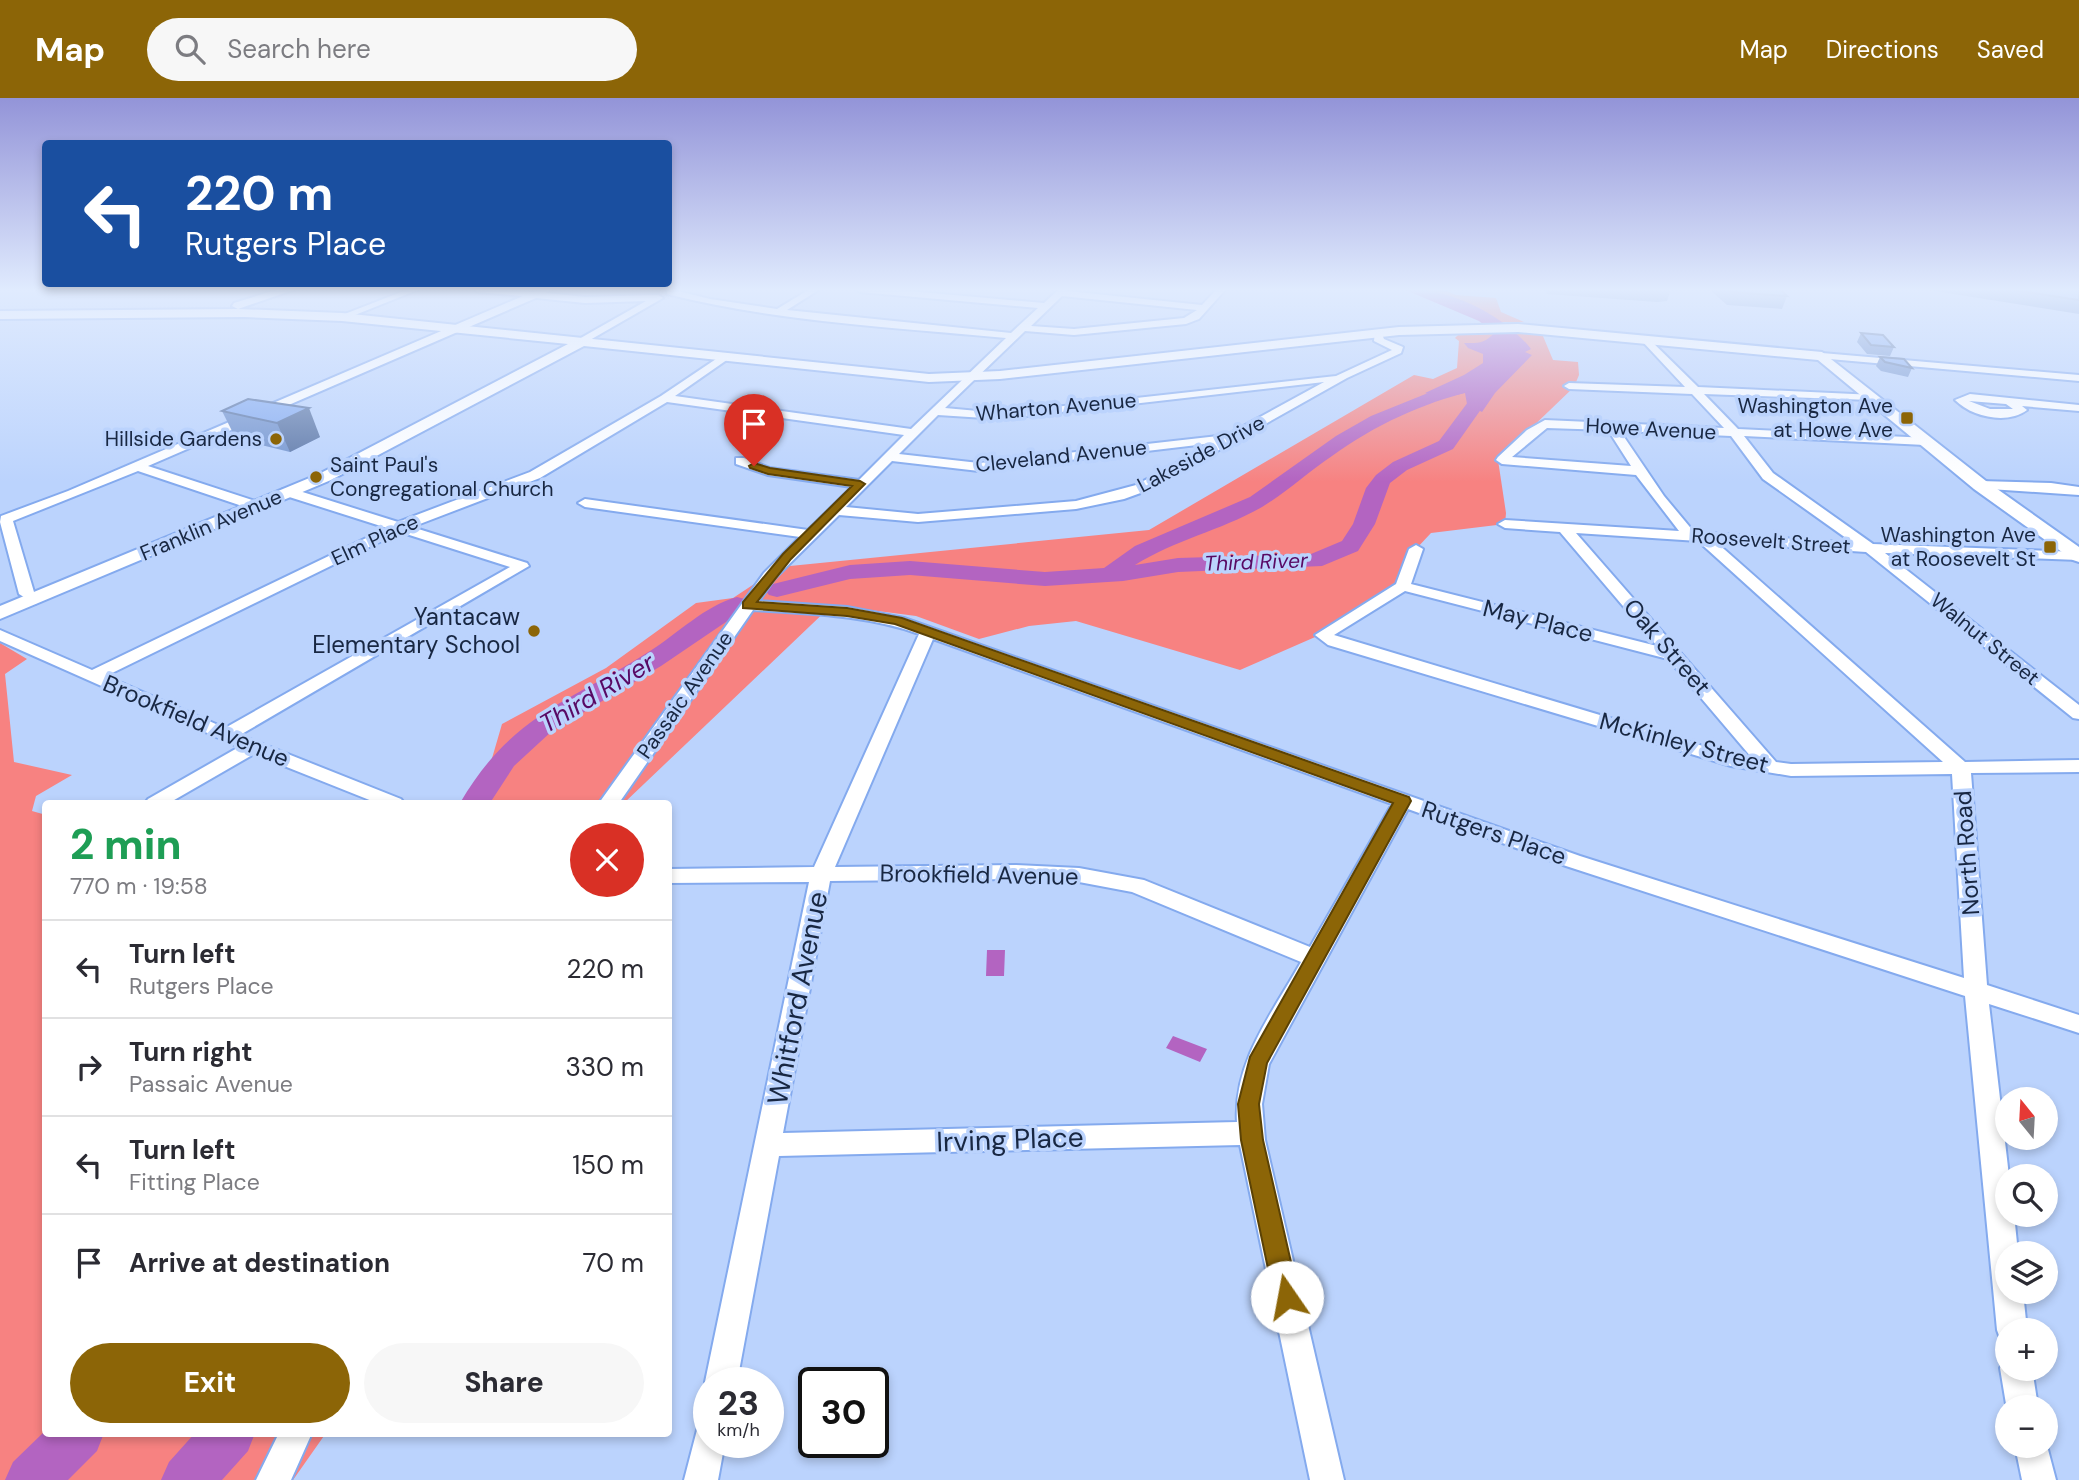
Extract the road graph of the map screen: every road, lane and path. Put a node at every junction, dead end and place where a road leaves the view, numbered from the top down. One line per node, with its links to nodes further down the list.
1 (399, 353): 28 (street)
2 (559, 353): 33 (main road, Franklin Avenue)
3 (695, 353): 10 (main road)
4 (995, 353): 12 (street, Passaic Avenue)
5 (1193, 353): 12 (main road)
6 (1390, 353): 11 (street, Lakeside Drive)
7 (1661, 353): 15 (street, Walnut Street)
8 (1788, 353): 9 (main road)
9 (1822, 356): 13 (street); 16 (main road)
10 (726, 357): 12 (main road); 17 (street, Elm Place)
11 (1343, 376): 20 (street, Wharton Avenue); 24 (street, Lakeside Drive)
12 (970, 377): 20 (street, Passaic Avenue)
13 (2079, 378)
14 (1569, 386): 15 (street)
15 (1696, 391): 16 (street); 23 (street, Walnut Street)
16 (1871, 397): 25 (main road)
17 (665, 398): 22 (street); 39 (street, Elm Place)
18 (2009, 401): 19 (street)
19 (2079, 408)
20 (935, 411): 22 (street, Passaic Avenue)
21 (1612, 428): 23 (street, Howe Avenue); 29 (street, North Road); 29 (street, Howe Avenue)
22 (912, 433): 26 (street, Passaic Avenue)
23 (1735, 433): 25 (street, Howe Avenue); 43 (street, Walnut Street)
24 (1234, 437): 26 (street, Cleveland Avenue); 36 (street, Lakeside Drive)
25 (1925, 441): 31 (main road)
26 (888, 457): 30 (street, Passaic Avenue)
27 (740, 461): 30 (street)
28 (136, 466): 35 (street); 37 (street)
29 (1640, 471): 42 (street, North Road)
30 (860, 484): 36 (street, Passaic Avenue)
31 (1980, 485): 32 (street); 45 (main road)
32 (2079, 491)
33 (288, 492): 35 (main road, Franklin Avenue); 39 (street)
34 (585, 503): 41 (street)
35 (256, 506): 47 (main road, Franklin Avenue)
36 (833, 510): 41 (street, Passaic Avenue)
37 (6, 519): 47 (street)
38 (1505, 524): 40 (street, Roosevelt Street)
39 (399, 527): 53 (street, Elm Place); 55 (street)
40 (1564, 528): 42 (street, Roosevelt Street); 52 (street, Oak Street)
41 (809, 534): 48 (street, Passaic Avenue)
42 (1696, 537): 43 (street, Roosevelt Street); 59 (street, North Road)
43 (1870, 548): 45 (street, Roosevelt Street); 54 (street, Walnut Street)
44 (1416, 549): 46 (street)
45 (2079, 556)
46 (1403, 586): 52 (street, May Place); 58 (street, McKinley Street)
47 (35, 599): 49 (main road, Franklin Avenue)
48 (748, 605): 50 (street, Rutgers Place); 62 (street, Passaic Avenue)
49 (0, 613)
50 (928, 632): 63 (street, Rutgers Place); 64 (street, Whitford Avenue)
51 (0, 635): 53 (street, Brookfield Avenue)
52 (1673, 654): 58 (street, Oak Street)
53 (92, 676): 55 (street, Brookfield Avenue)
54 (2079, 714)
55 (226, 735): 56 (street, Brookfield Avenue)
56 (253, 747): 60 (street); 61 (street, Brookfield Avenue)
57 (2079, 765): 59 (street, McKinley Street)
58 (1770, 767): 59 (street, McKinley Street)
59 (1961, 768): 67 (street, North Road)
60 (160, 800)
61 (386, 800)
62 (611, 800)
63 (1403, 801): 66 (street); 67 (street, Rutgers Place)
64 (821, 874): 65 (street, Brookfield Avenue); 66 (street, Brookfield Avenue); 70 (street, Whitford Avenue)
65 (672, 876)
66 (1316, 958): 69 (street)
67 (1976, 991): 68 (street, Rutgers Place); 71 (street, North Road)
68 (2079, 1024)
69 (1252, 1133): 70 (street, Irving Place); 78 (street)
70 (768, 1146): 72 (street, Whitford Avenue)
71 (2002, 1241)
72 (724, 1367)
73 (294, 1437): 76 (street)
74 (706, 1458): 77 (street)
75 (2034, 1458): 79 (street)
76 (273, 1480)
77 (701, 1480)
78 (1327, 1480)
79 (2039, 1480)

